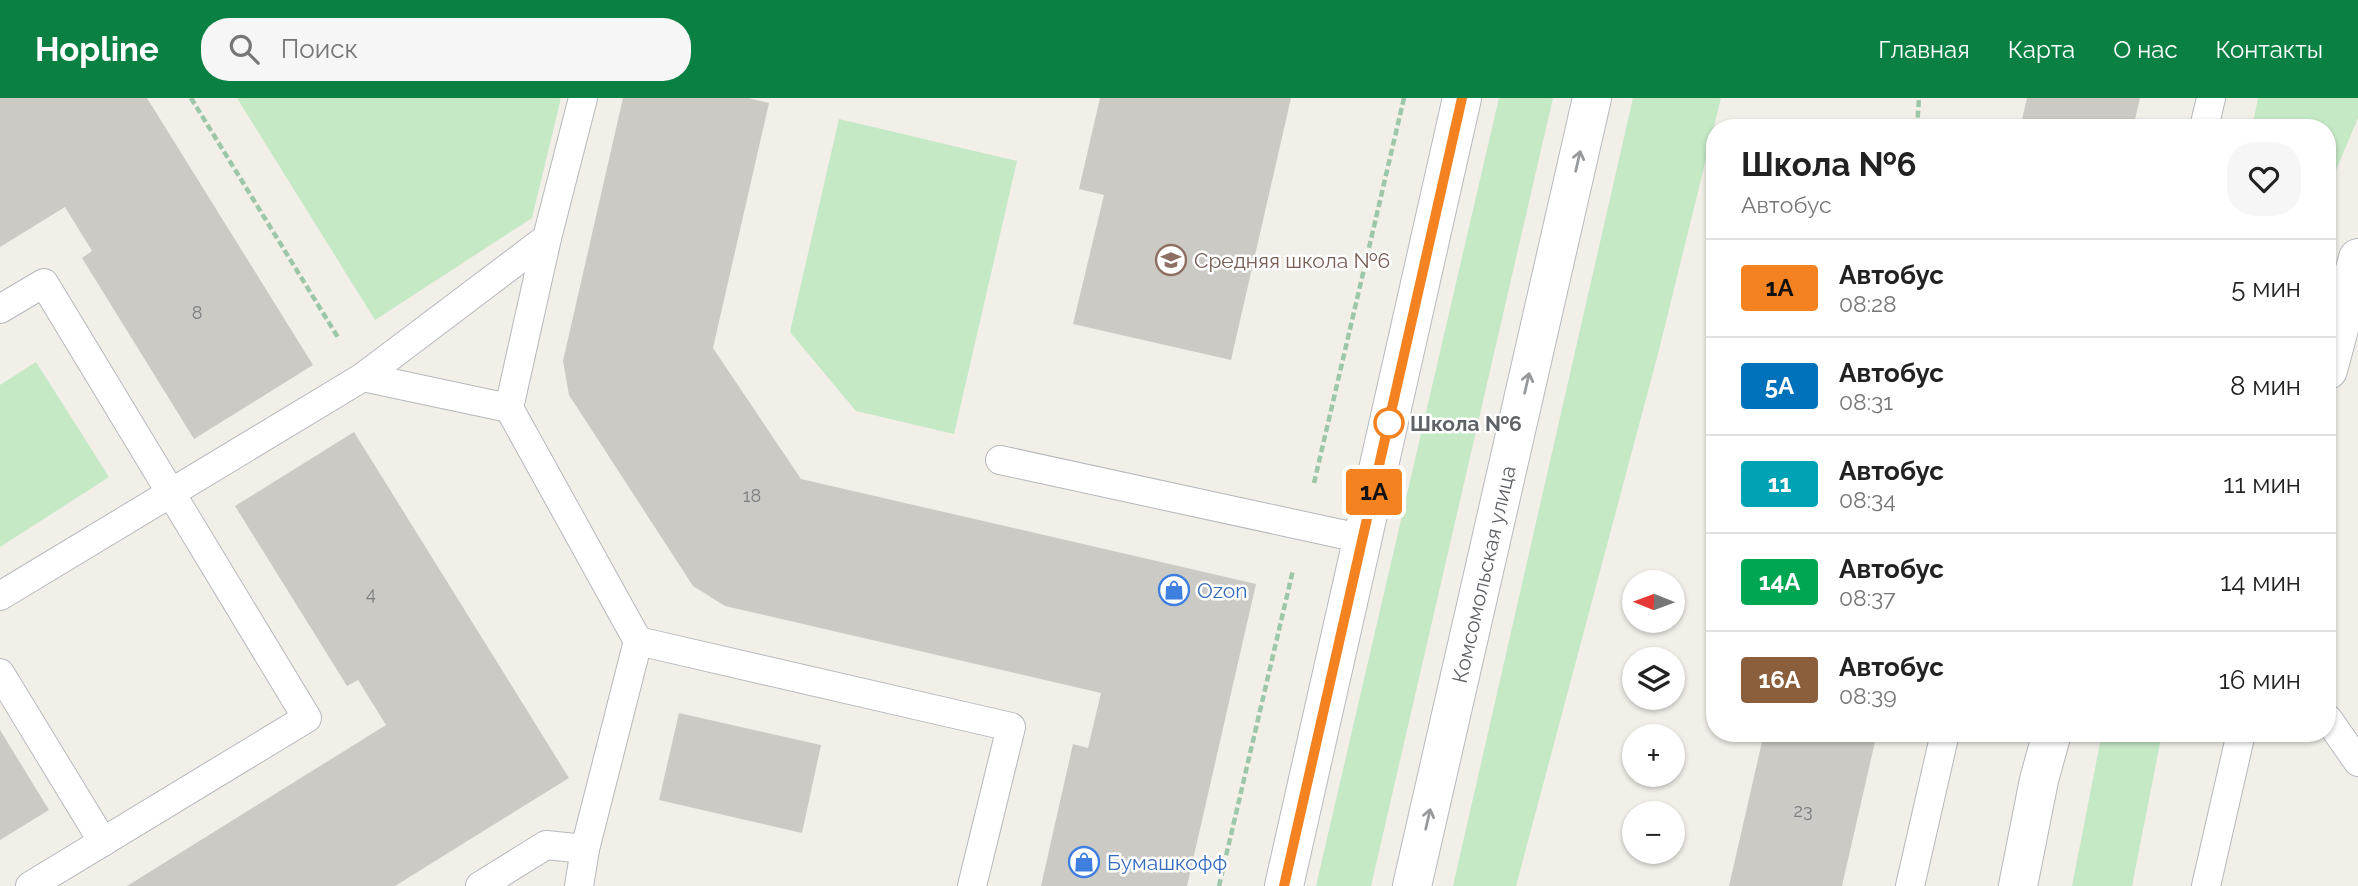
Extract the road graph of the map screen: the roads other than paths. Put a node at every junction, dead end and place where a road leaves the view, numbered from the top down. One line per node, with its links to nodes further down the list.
1 (583, 98): 6 (lane)
2 (1462, 98): 14 (street)
3 (1592, 98): 30 (street, Комсомольская улица, one-way to 3)
4 (2211, 98): 5 (lane)
5 (2206, 119)
6 (547, 238): 10 (lane); 11 (lane)
7 (2358, 258): 9 (street)
8 (0, 309): 13 (lane)
9 (2336, 340)
10 (363, 377): 11 (lane); 13 (lane)
11 (509, 408): 16 (lane)
12 (1000, 460): 14 (lane)
13 (170, 493): 15 (lane); 23 (lane)
14 (1364, 539): 29 (street)
15 (0, 596)
16 (638, 641): 24 (lane); 28 (lane)
17 (0, 673): 23 (lane)
18 (2336, 730): 22 (lane)
19 (1943, 742): 31 (lane)
20 (2050, 742): 32 (street)
21 (2239, 742): 33 (lane)
22 (2358, 762)
23 (103, 842): 25 (lane)
24 (585, 849): 26 (lane); 27 (lane)
25 (30, 886)
26 (480, 886)
27 (579, 886)
28 (972, 886)
29 (1284, 886)
30 (1412, 886)
31 (1910, 886)
32 (2018, 886)
33 (2206, 886)

